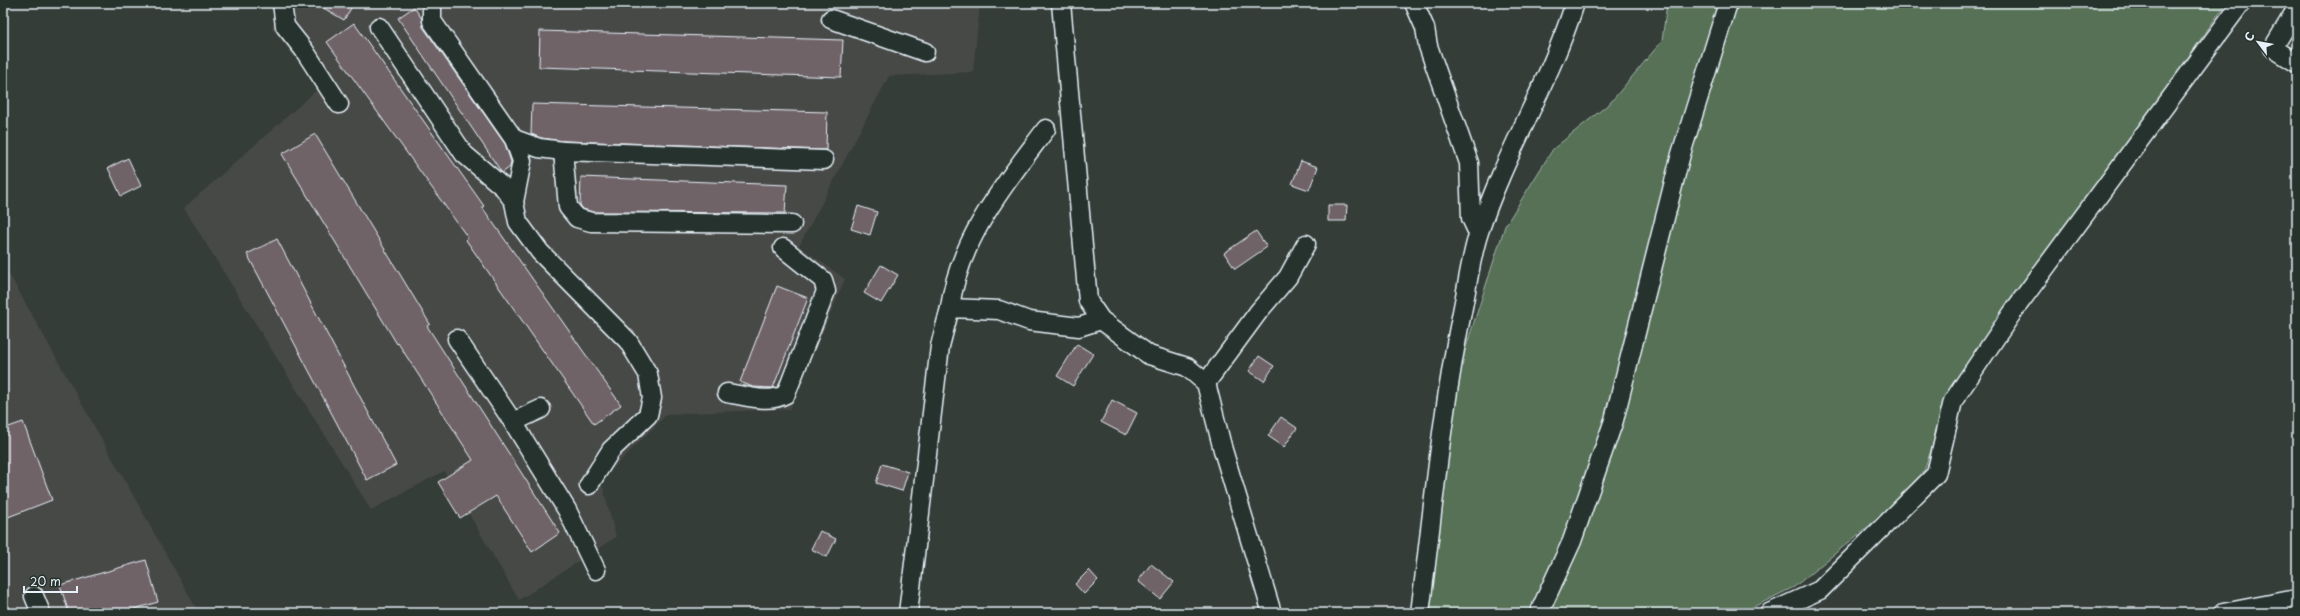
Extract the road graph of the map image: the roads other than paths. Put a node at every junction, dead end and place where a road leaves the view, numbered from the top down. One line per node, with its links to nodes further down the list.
1 (282, 3): 13 (street)
2 (432, 3): 15 (street)
3 (1061, 3): 24 (street)
4 (1414, 3): 20 (street)
5 (1575, 3): 20 (street)
6 (1728, 3): 38 (street)
7 (2241, 3): 39 (street)
8 (2297, 8): 12 (street)
9 (831, 19): 11 (street)
10 (378, 27): 18 (street)
11 (925, 52)
12 (2297, 63)
13 (339, 104)
14 (1046, 129): 23 (street)
15 (514, 139): 16 (street); 18 (street)
16 (563, 151): 17 (street); 19 (street)
17 (824, 160)
18 (514, 202): 30 (street)
19 (792, 224)
20 (1478, 233): 37 (street)
21 (1306, 244): 26 (street)
22 (783, 248): 27 (street)
23 (950, 308): 24 (street); 35 (street)
24 (1101, 320): 26 (street)
25 (458, 339): 29 (street)
26 (1206, 383): 36 (street)
27 (727, 393)
28 (541, 409): 29 (street)
29 (513, 422): 31 (street)
30 (589, 484)
31 (596, 570)
32 (34, 596): 34 (street)
33 (2297, 599): 40 (street)
34 (41, 613)
35 (908, 613)
36 (1272, 613)
37 (1420, 613)
38 (1539, 613)
39 (1769, 613)
40 (2224, 613)

